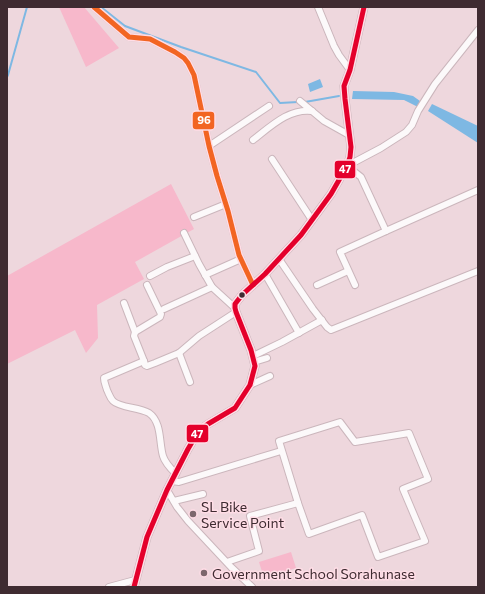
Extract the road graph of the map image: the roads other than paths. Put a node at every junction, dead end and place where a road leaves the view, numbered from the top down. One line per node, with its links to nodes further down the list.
1 (94, 7): 11 (street)
2 (318, 7): 5 (street)
3 (364, 7): 5 (street)
4 (478, 30): 13 (street)
5 (350, 70): 9 (street)
6 (302, 103): 8 (street)
7 (269, 106): 11 (street)
8 (312, 111): 9 (street); 10 (street)
9 (349, 135): 13 (street)
10 (253, 140)
11 (209, 146): 15 (street)
12 (272, 159): 17 (street)
13 (347, 166): 17 (street); 18 (street)
14 (478, 190): 18 (street)
15 (226, 204): 16 (street); 21 (street)
16 (194, 217)
17 (312, 220): 22 (street)
18 (386, 231): 23 (street)
19 (184, 233): 20 (street)
20 (195, 256): 26 (street); 27 (street)
21 (241, 259): 26 (street); 29 (street)
22 (279, 259): 25 (street); 36 (street)
23 (348, 271): 30 (street); 31 (street)
24 (478, 271): 36 (street)
25 (265, 274): 29 (street); 38 (street)
26 (205, 275): 32 (street)
27 (150, 276)
28 (147, 285): 37 (street)
29 (253, 285): 35 (street)
30 (318, 285)
31 (355, 285)
32 (212, 287): 34 (street); 35 (street)
33 (124, 303): 37 (street)
34 (164, 309)
35 (235, 310): 39 (street); 41 (street)
36 (322, 320): 38 (street)
37 (134, 332): 42 (street)
38 (299, 333): 41 (street)
39 (179, 353): 42 (street); 44 (street)
40 (267, 358): 41 (street)
41 (254, 359): 45 (street)
42 (144, 361): 47 (street)
43 (270, 376): 45 (street)
44 (190, 382)
45 (250, 385): 47 (street)
46 (281, 451): 48 (street); 52 (street); 52 (street)
47 (176, 474): 48 (street)
48 (172, 481): 49 (street)
49 (167, 490): 51 (street); 54 (street)
50 (203, 494): 51 (street)
51 (174, 501): 53 (street)
52 (298, 504): 53 (street)
53 (227, 562): 56 (street)
54 (134, 583): 55 (street)
55 (110, 587)
56 (252, 587)

